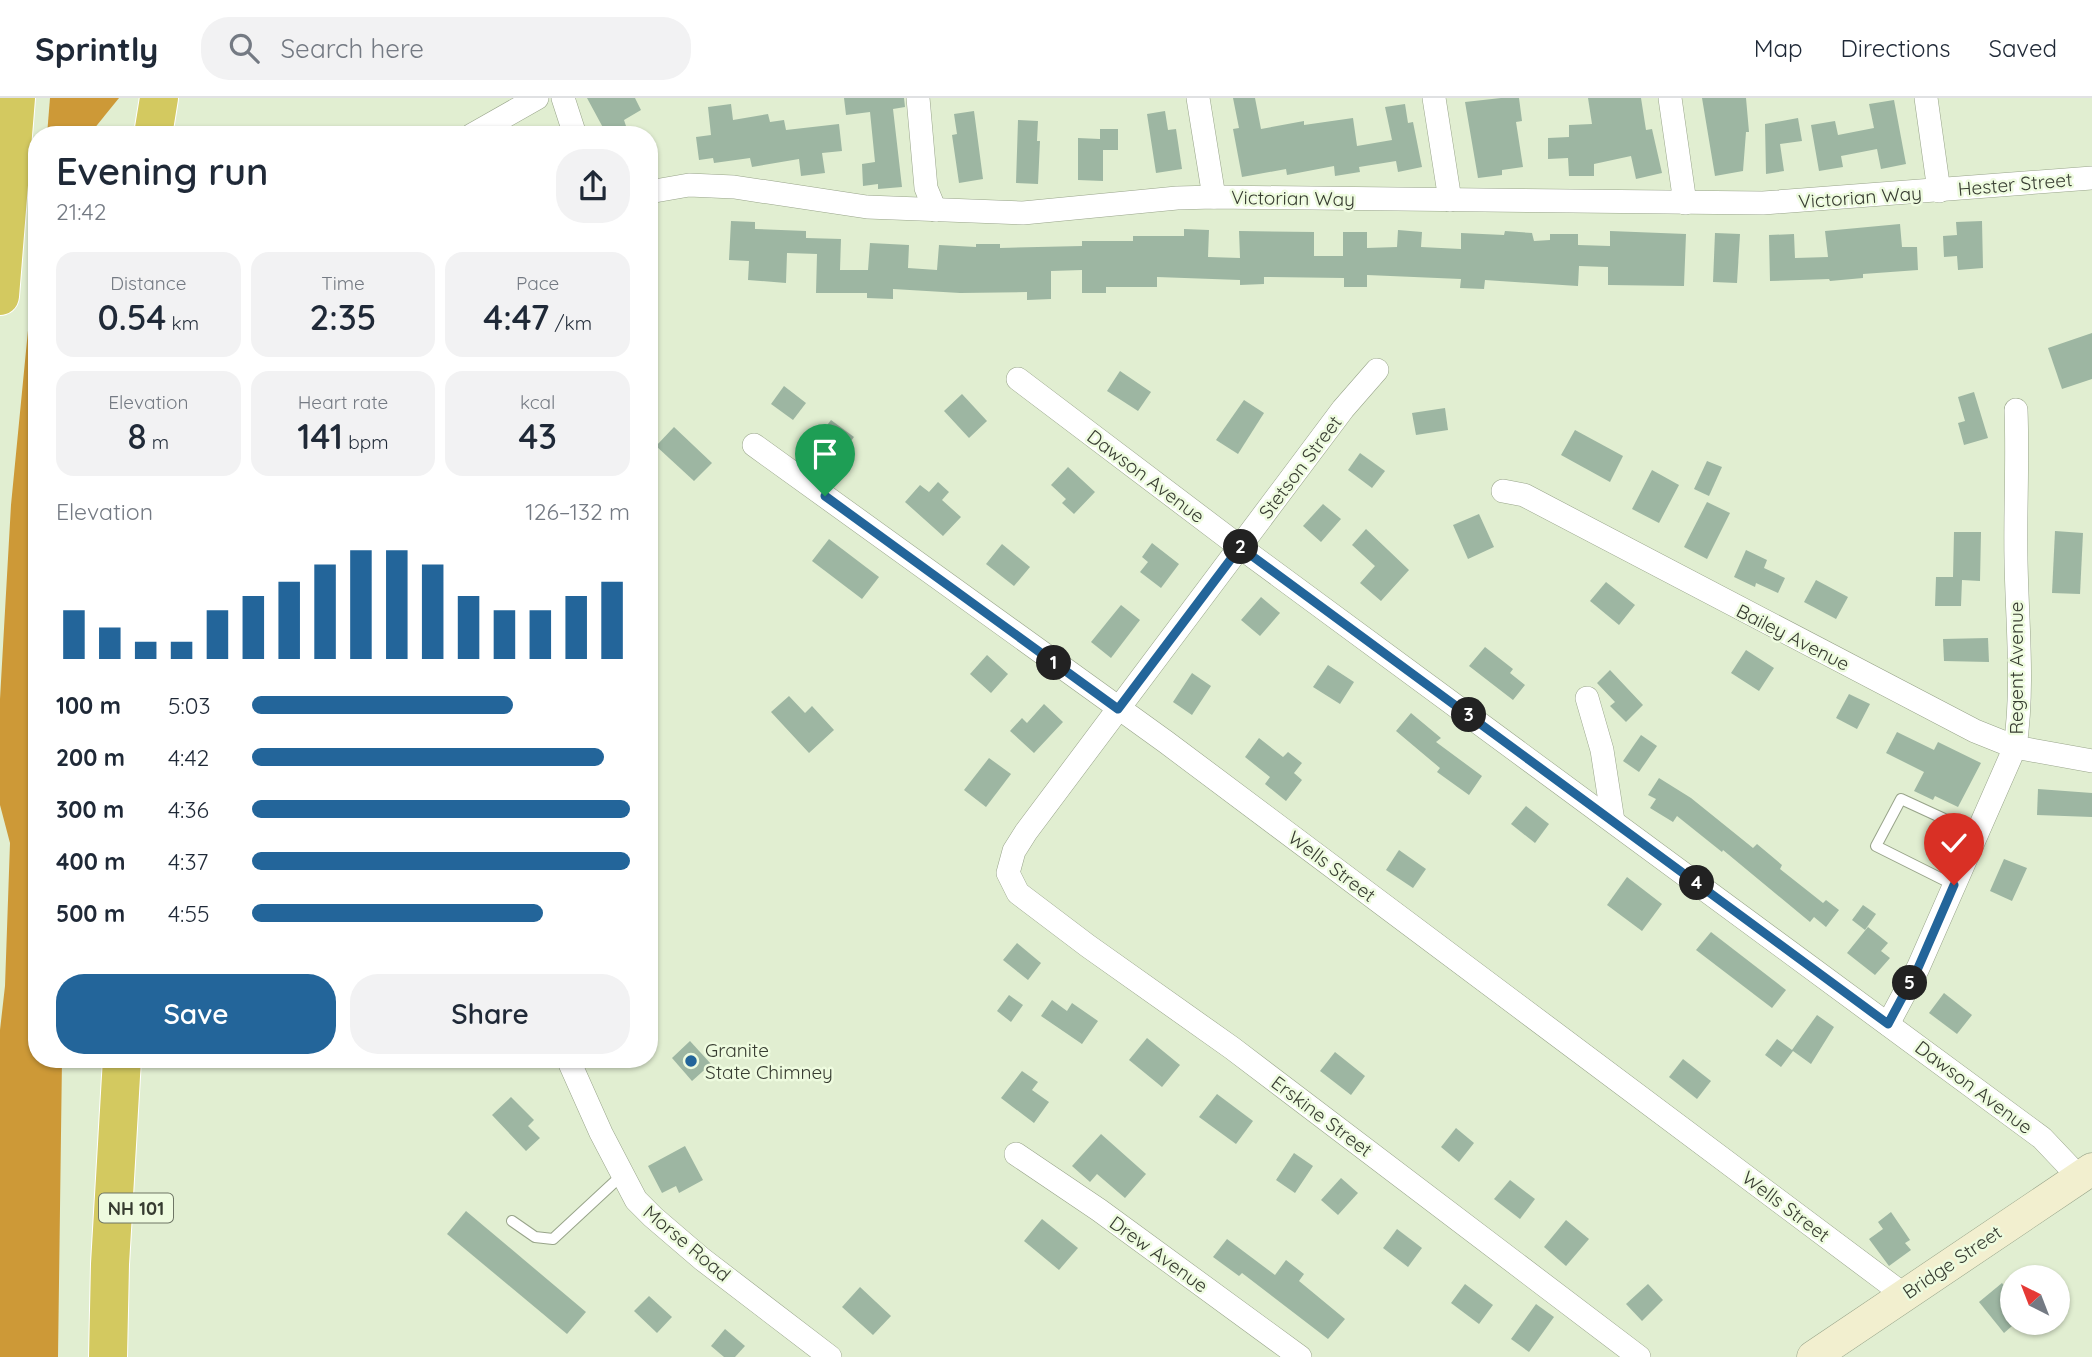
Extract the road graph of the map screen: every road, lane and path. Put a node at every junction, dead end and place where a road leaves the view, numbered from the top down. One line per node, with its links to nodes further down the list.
1 (16, 98): 20 (highway)
2 (159, 98): 10 (highway)
3 (537, 98): 11 (street)
4 (563, 98): 12 (street)
5 (918, 98): 19 (street)
6 (1198, 98): 16 (street)
7 (1434, 98): 17 (street)
8 (1670, 98): 18 (street)
9 (1926, 98): 15 (street)
10 (154, 126)
11 (488, 126)
12 (572, 126)
13 (2092, 178): 15 (street, Hester Street)
14 (658, 190): 19 (street, Victorian Way)
15 (1939, 191): 18 (street, Victorian Way)
16 (1214, 197): 17 (street, Victorian Way); 19 (street, Victorian Way)
17 (1450, 200): 18 (street, Victorian Way)
18 (1685, 203)
19 (934, 210)
20 (0, 296)
21 (1377, 370): 26 (street, Stetson Street)
22 (1018, 379): 26 (street, Dawson Avenue)
23 (2016, 410): 29 (street, Regent Avenue)
24 (754, 445): 28 (street, Wells Street)
25 (1503, 491): 29 (street, Bailey Avenue)
26 (1240, 547): 28 (street, Stetson Street); 31 (street, Dawson Avenue)
27 (1587, 698): 31 (street)
28 (1118, 709): 33 (street, Stetson Street); 43 (street, Wells Street)
29 (2015, 747): 30 (street, Bailey Avenue); 32 (street, Regent Avenue)
30 (2092, 761)
31 (1613, 821): 35 (street, Dawson Avenue)
32 (1977, 834): 34 (street, Regent Avenue); 34 (lane)
33 (1009, 873): 48 (street, Erskine Street)
34 (1954, 885): 35 (street, Regent Avenue)
35 (1888, 1024): 40 (street, Dawson Avenue)
36 (121, 1068): 44 (highway)
37 (136, 1068): 45 (highway, NH 101)
38 (572, 1068): 41 (street, Morse Road)
39 (1016, 1154): 47 (street, Drew Avenue)
40 (2086, 1173): 43 (street, Bridge Street)
41 (622, 1175): 42 (lane); 46 (street, Morse Road)
42 (512, 1221)
43 (1903, 1294): 49 (street, Bridge Street)
44 (108, 1357)
45 (135, 1357)
46 (830, 1357)
47 (1300, 1357)
48 (1639, 1357)
49 (1813, 1357)

